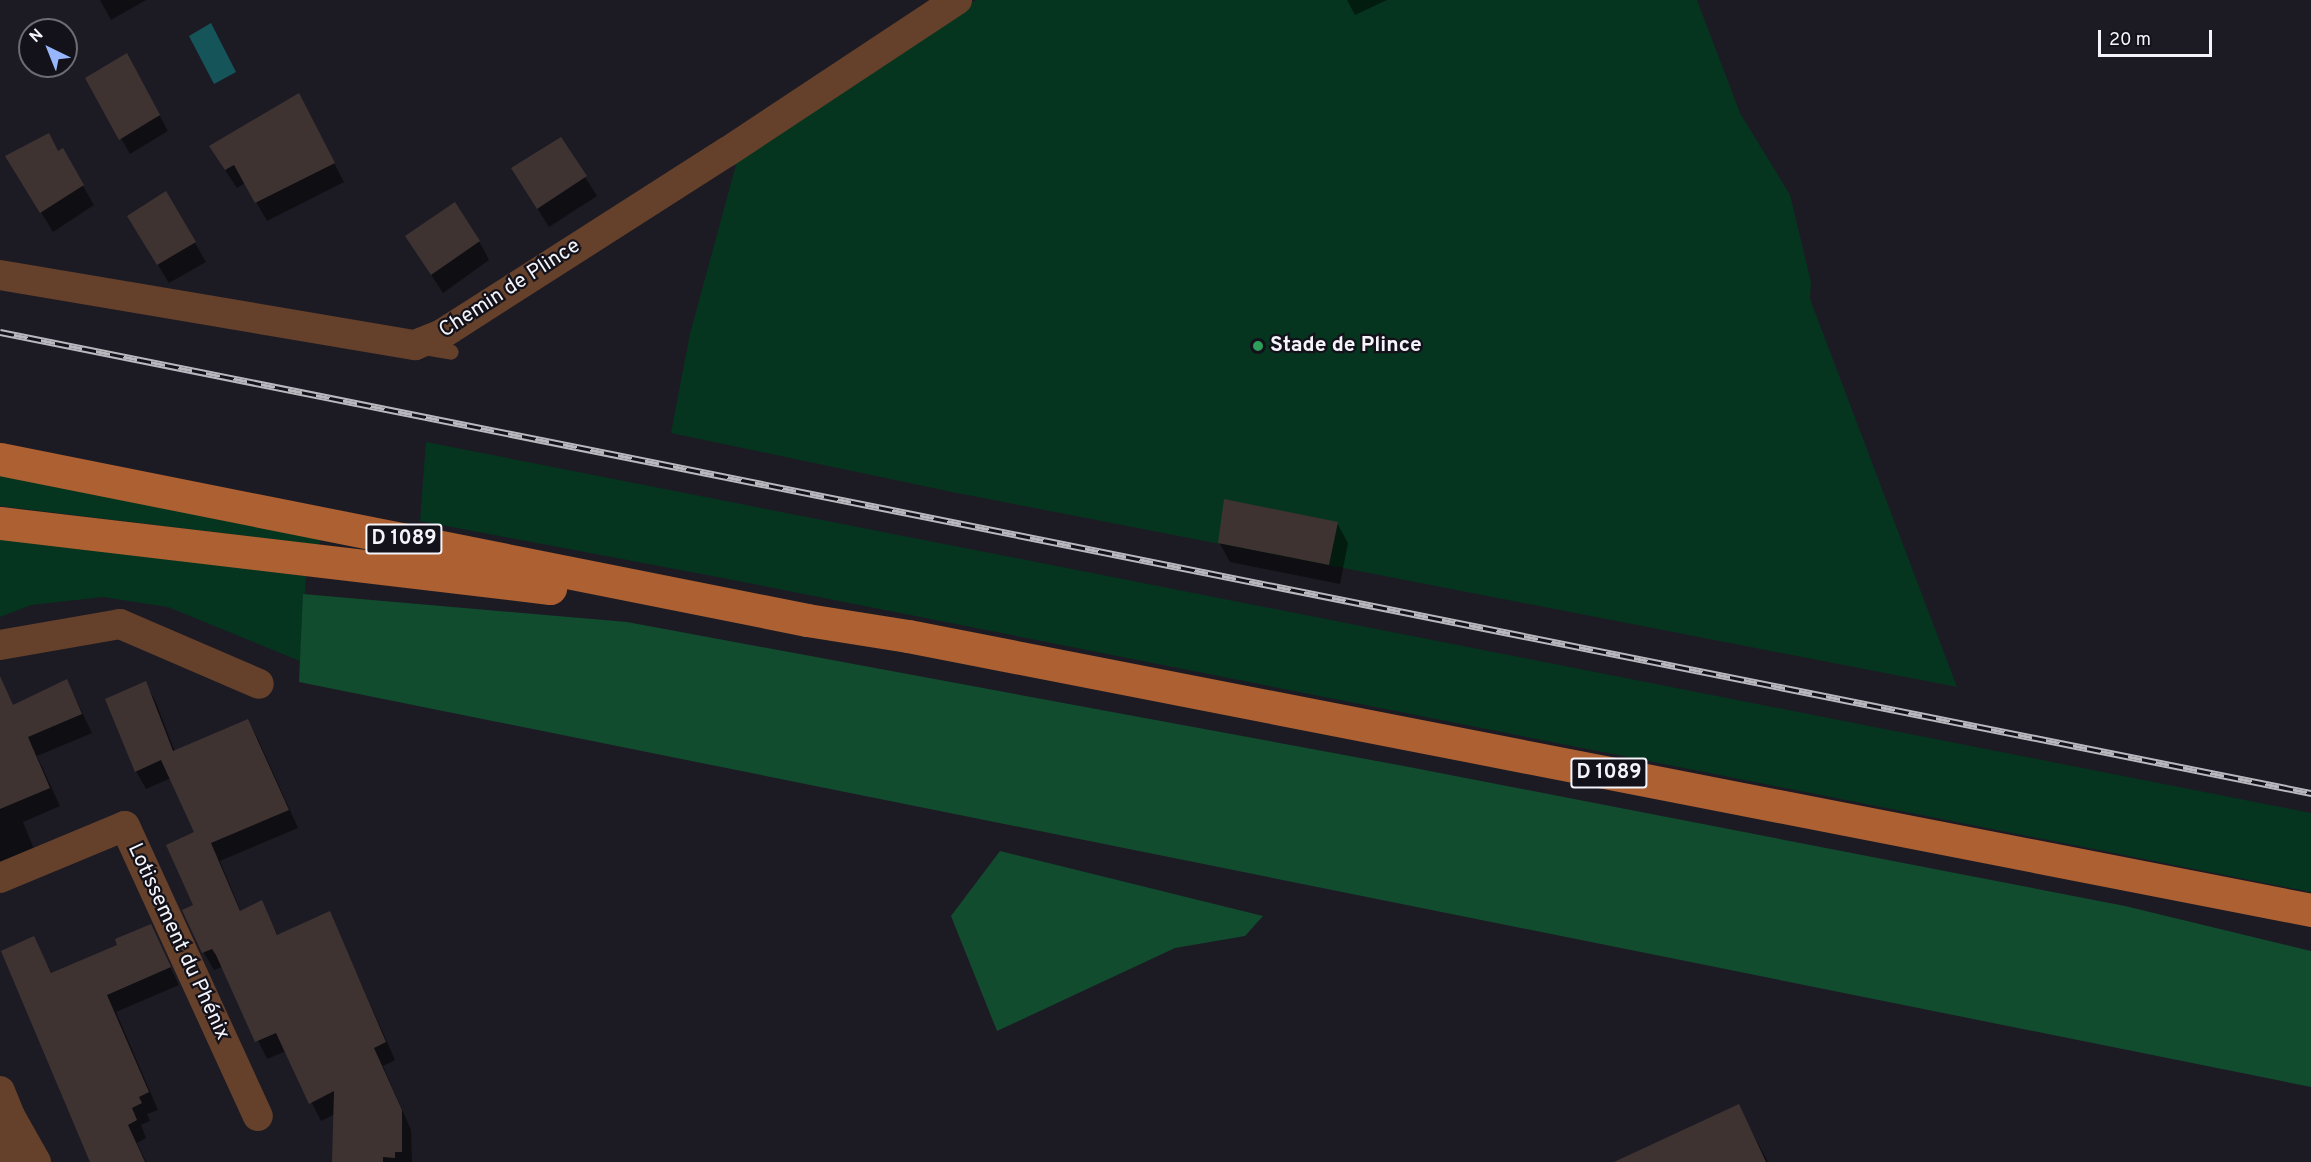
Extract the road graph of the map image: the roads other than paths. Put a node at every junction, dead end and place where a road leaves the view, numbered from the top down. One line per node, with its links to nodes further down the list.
1 (957, 0): 3 (street, Chemin de Plince)
2 (0, 275): 3 (street, Chemin de Plince)
3 (415, 345): 4 (lane)
4 (451, 352)
5 (0, 459): 7 (main road, D 1089)
6 (0, 523): 7 (main road, D 1089)
7 (807, 620): 11 (main road, D 1089)
8 (0, 645): 9 (street)
9 (258, 684)
10 (0, 878): 13 (street, Lotissement du Phénix)
11 (2311, 910)
12 (5, 1104): 14 (street); 15 (street)
13 (258, 1116)
14 (5, 1162)
15 (36, 1162)

